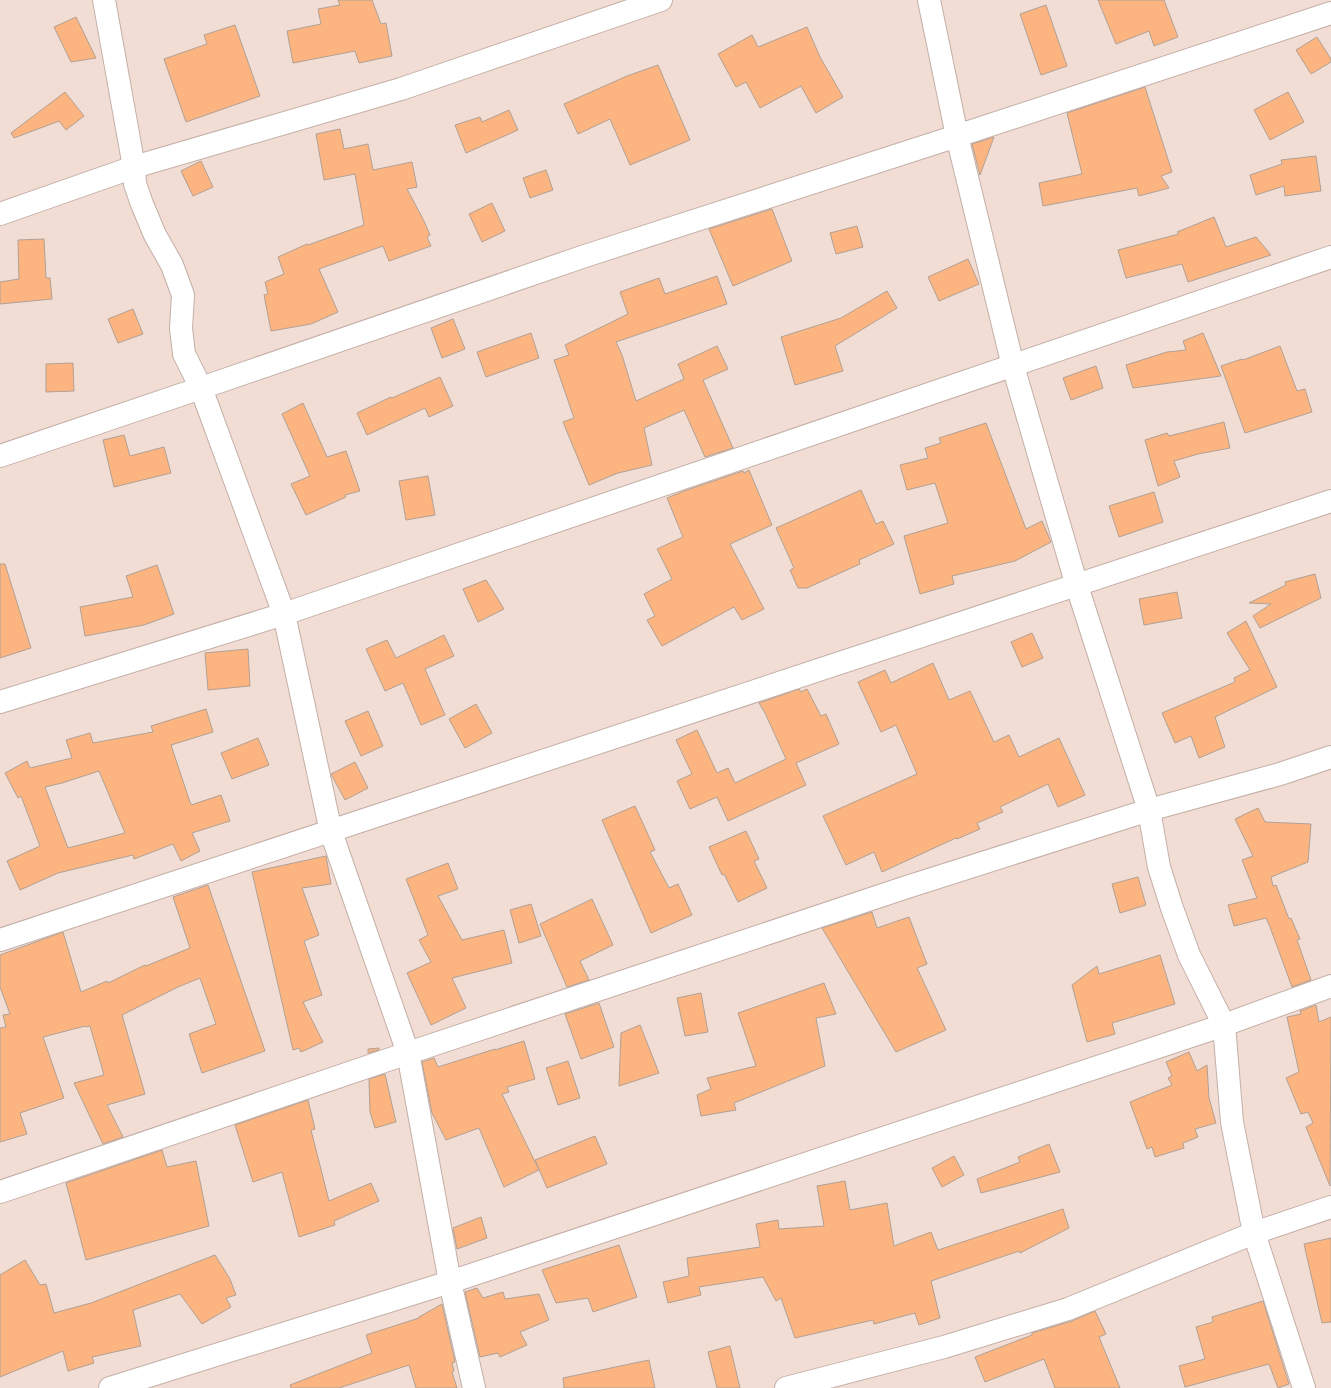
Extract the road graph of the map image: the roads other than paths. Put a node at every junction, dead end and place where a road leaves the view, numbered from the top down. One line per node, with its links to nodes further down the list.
1 (104, 0): 6 (street)
2 (661, 0): 6 (street)
3 (929, 0): 5 (street)
4 (1331, 13): 5 (street)
5 (957, 136): 9 (street); 10 (street)
6 (134, 167): 7 (street); 10 (street)
7 (0, 214)
8 (1331, 257): 9 (street)
9 (1013, 366): 13 (street); 14 (street)
10 (201, 388): 11 (street); 14 (street)
11 (0, 456)
12 (1331, 501): 13 (street)
13 (1077, 586): 17 (street); 18 (street)
14 (284, 614): 15 (street); 18 (street)
15 (0, 702)
16 (1331, 758): 17 (street)
17 (1149, 810): 21 (street); 22 (street)
18 (331, 832): 19 (street); 22 (street)
19 (0, 940)
20 (1331, 986): 21 (street)
21 (1224, 1025): 25 (street); 26 (street)
22 (408, 1052): 23 (street); 26 (street)
23 (0, 1192)
24 (1331, 1207): 25 (street)
25 (1254, 1233): 29 (street); 30 (street)
26 (450, 1282): 27 (street); 28 (street)
27 (110, 1388)
28 (474, 1388)
29 (786, 1388)
30 (1304, 1388)

